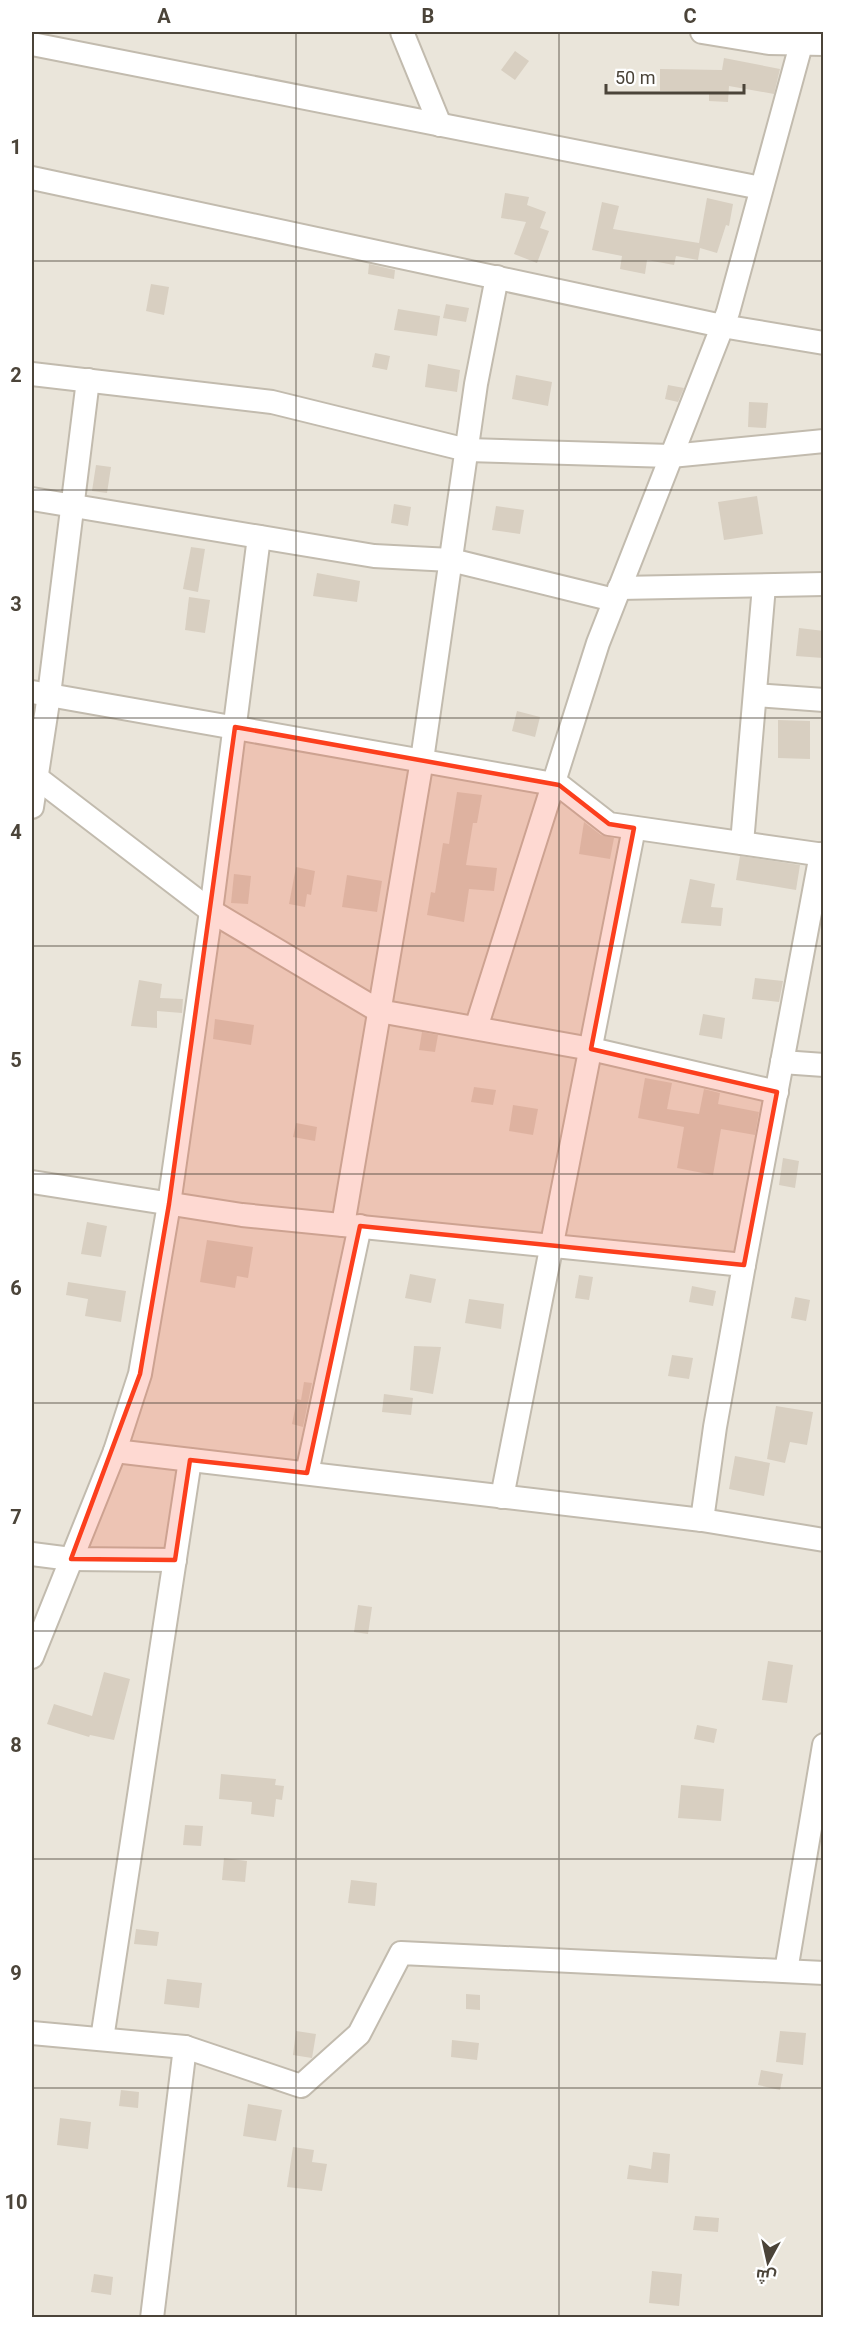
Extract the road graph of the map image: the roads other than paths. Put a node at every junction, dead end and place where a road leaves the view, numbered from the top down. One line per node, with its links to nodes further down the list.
1 (402, 32): 6 (street)
2 (702, 32): 3 (street)
3 (801, 38): 5 (street); 8 (street)
4 (32, 44): 6 (street)
5 (824, 44)
6 (440, 125): 8 (street)
7 (32, 178): 9 (street)
8 (761, 188): 10 (street)
9 (497, 277): 10 (street); 15 (street)
10 (723, 326): 11 (street); 16 (street)
11 (824, 343)
12 (32, 374): 13 (street)
13 (88, 380): 15 (street); 18 (street)
14 (824, 441): 16 (street)
15 (467, 450): 16 (street); 20 (street)
16 (671, 456): 23 (street)
17 (32, 499): 18 (street)
18 (72, 506): 19 (street); 24 (street)
19 (259, 537): 20 (street); 27 (street)
20 (451, 560): 23 (street); 28 (street)
21 (824, 584): 22 (street)
22 (764, 585): 23 (street); 25 (street)
23 (617, 594): 30 (street)
24 (40, 693): 27 (street); 29 (street)
25 (755, 695): 26 (street); 33 (street)
26 (824, 700)
27 (235, 727): 28 (street); 35 (street)
28 (422, 760): 30 (street); 36 (street)
29 (36, 777): 31 (street); 35 (street)
30 (553, 783): 32 (street); 37 (street)
31 (32, 807)
32 (634, 828): 33 (street); 38 (street)
33 (741, 843): 34 (street)
34 (822, 854): 39 (street)
35 (211, 911): 36 (street); 43 (street)
36 (380, 1011): 37 (street); 44 (street)
37 (476, 1028): 38 (street)
38 (591, 1048): 41 (street); 45 (street)
39 (782, 1062): 40 (street); 41 (street)
40 (824, 1065)
41 (777, 1092): 46 (street)
42 (32, 1182): 43 (street)
43 (169, 1204): 44 (street); 47 (street)
44 (352, 1226): 45 (street); 49 (street)
45 (552, 1246): 46 (street); 50 (street)
46 (744, 1265): 51 (street)
47 (115, 1451): 48 (street); 54 (street)
48 (190, 1460): 49 (street); 55 (street)
49 (307, 1473): 50 (street)
50 (502, 1497): 51 (street)
51 (702, 1520): 52 (street)
52 (824, 1540)
53 (32, 1554): 54 (street)
54 (71, 1559): 55 (street); 56 (street)
55 (175, 1560): 61 (street)
56 (32, 1657)
57 (824, 1745): 58 (street)
58 (786, 1971): 59 (street); 62 (street)
59 (824, 1973)
60 (32, 2032): 61 (street)
61 (102, 2039): 62 (street)
62 (185, 2047): 63 (street)
63 (152, 2318)

